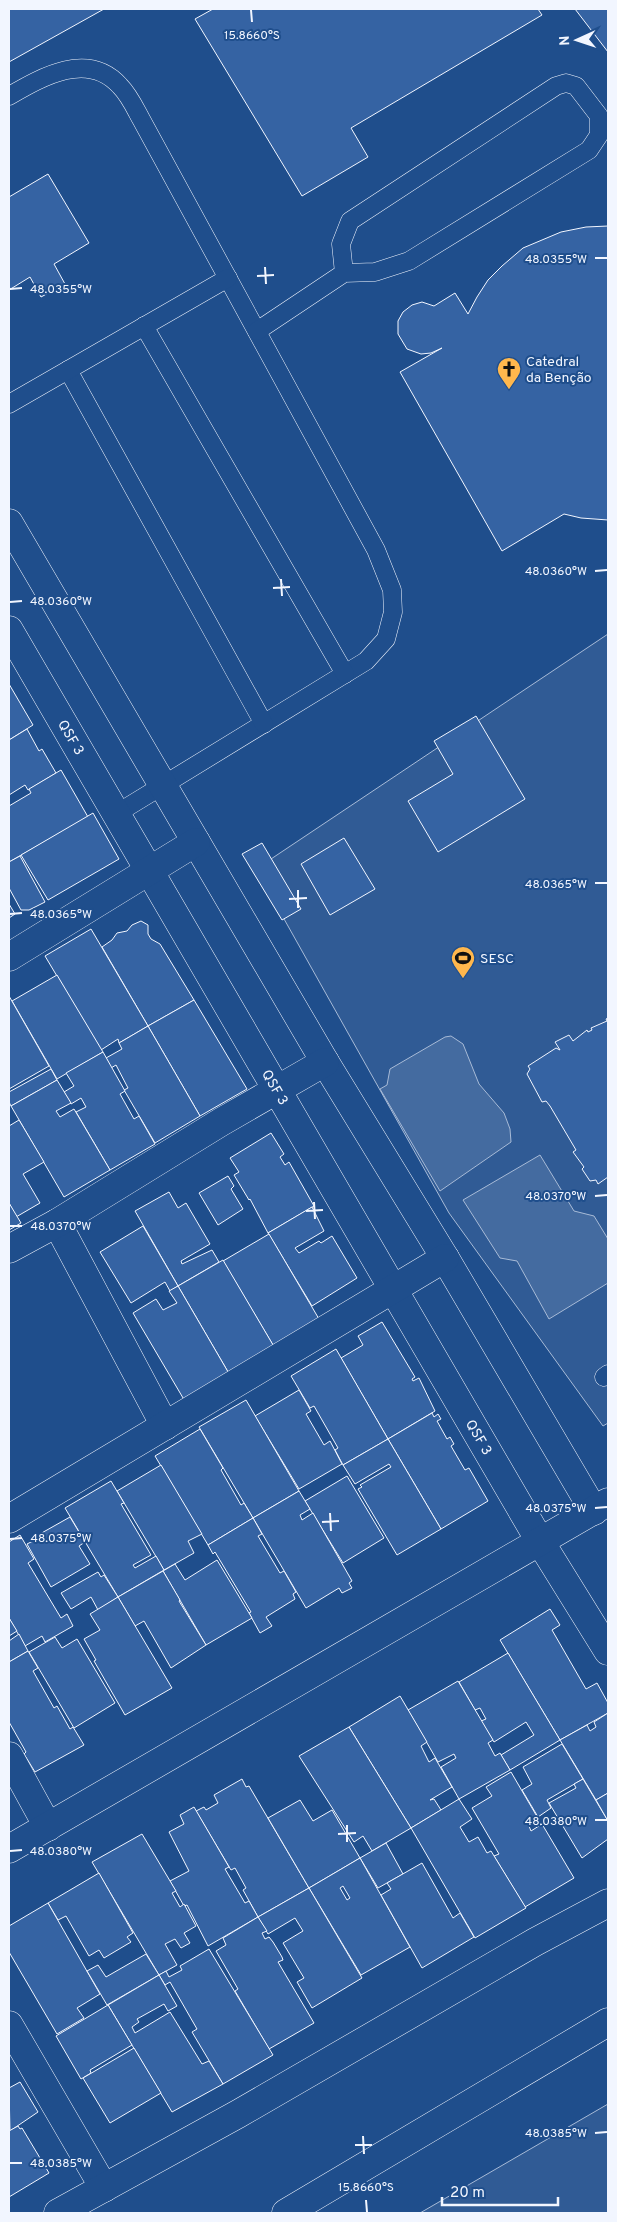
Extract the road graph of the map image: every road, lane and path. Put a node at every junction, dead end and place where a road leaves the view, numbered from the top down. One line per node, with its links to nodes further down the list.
1 (9, 96): 3 (lane)
2 (344, 274): 2 (lane); 5 (lane)
3 (228, 278): 4 (lane); 5 (lane)
4 (144, 326): 6 (lane); 10 (lane)
5 (257, 331): 10 (lane)
6 (68, 370): 7 (lane); 11 (lane)
7 (9, 404)
8 (9, 523): 12 (street)
9 (9, 630): 13 (street, QSF 3)
10 (345, 674): 11 (lane)
11 (264, 724): 12 (lane)
12 (162, 787): 13 (lane); 14 (street)
13 (116, 814): 15 (street, QSF 3)
14 (196, 842): 15 (street); 17 (street)
15 (149, 870): 16 (street); 18 (street, QSF 3)
16 (9, 956)
17 (325, 1062): 18 (street); 21 (street)
18 (277, 1090): 19 (street); 22 (street, QSF 3)
19 (57, 1223): 20 (street); 23 (street)
20 (9, 1249)
21 (445, 1258): 22 (street); 24 (street)
22 (393, 1289): 23 (street); 26 (street, QSF 3)
23 (165, 1426): 25 (street)
24 (601, 1506): 26 (street)
25 (9, 1519)
26 (541, 1543): 27 (street, QSF 3); 29 (street)
27 (607, 1647)
28 (9, 1756): 29 (street)
29 (48, 1827): 30 (street)
30 (9, 1849)
31 (608, 1903): 34 (street)
32 (608, 2022): 36 (street)
33 (9, 2025): 34 (street)
34 (104, 2188): 35 (street)
35 (58, 2213)
36 (286, 2213)

